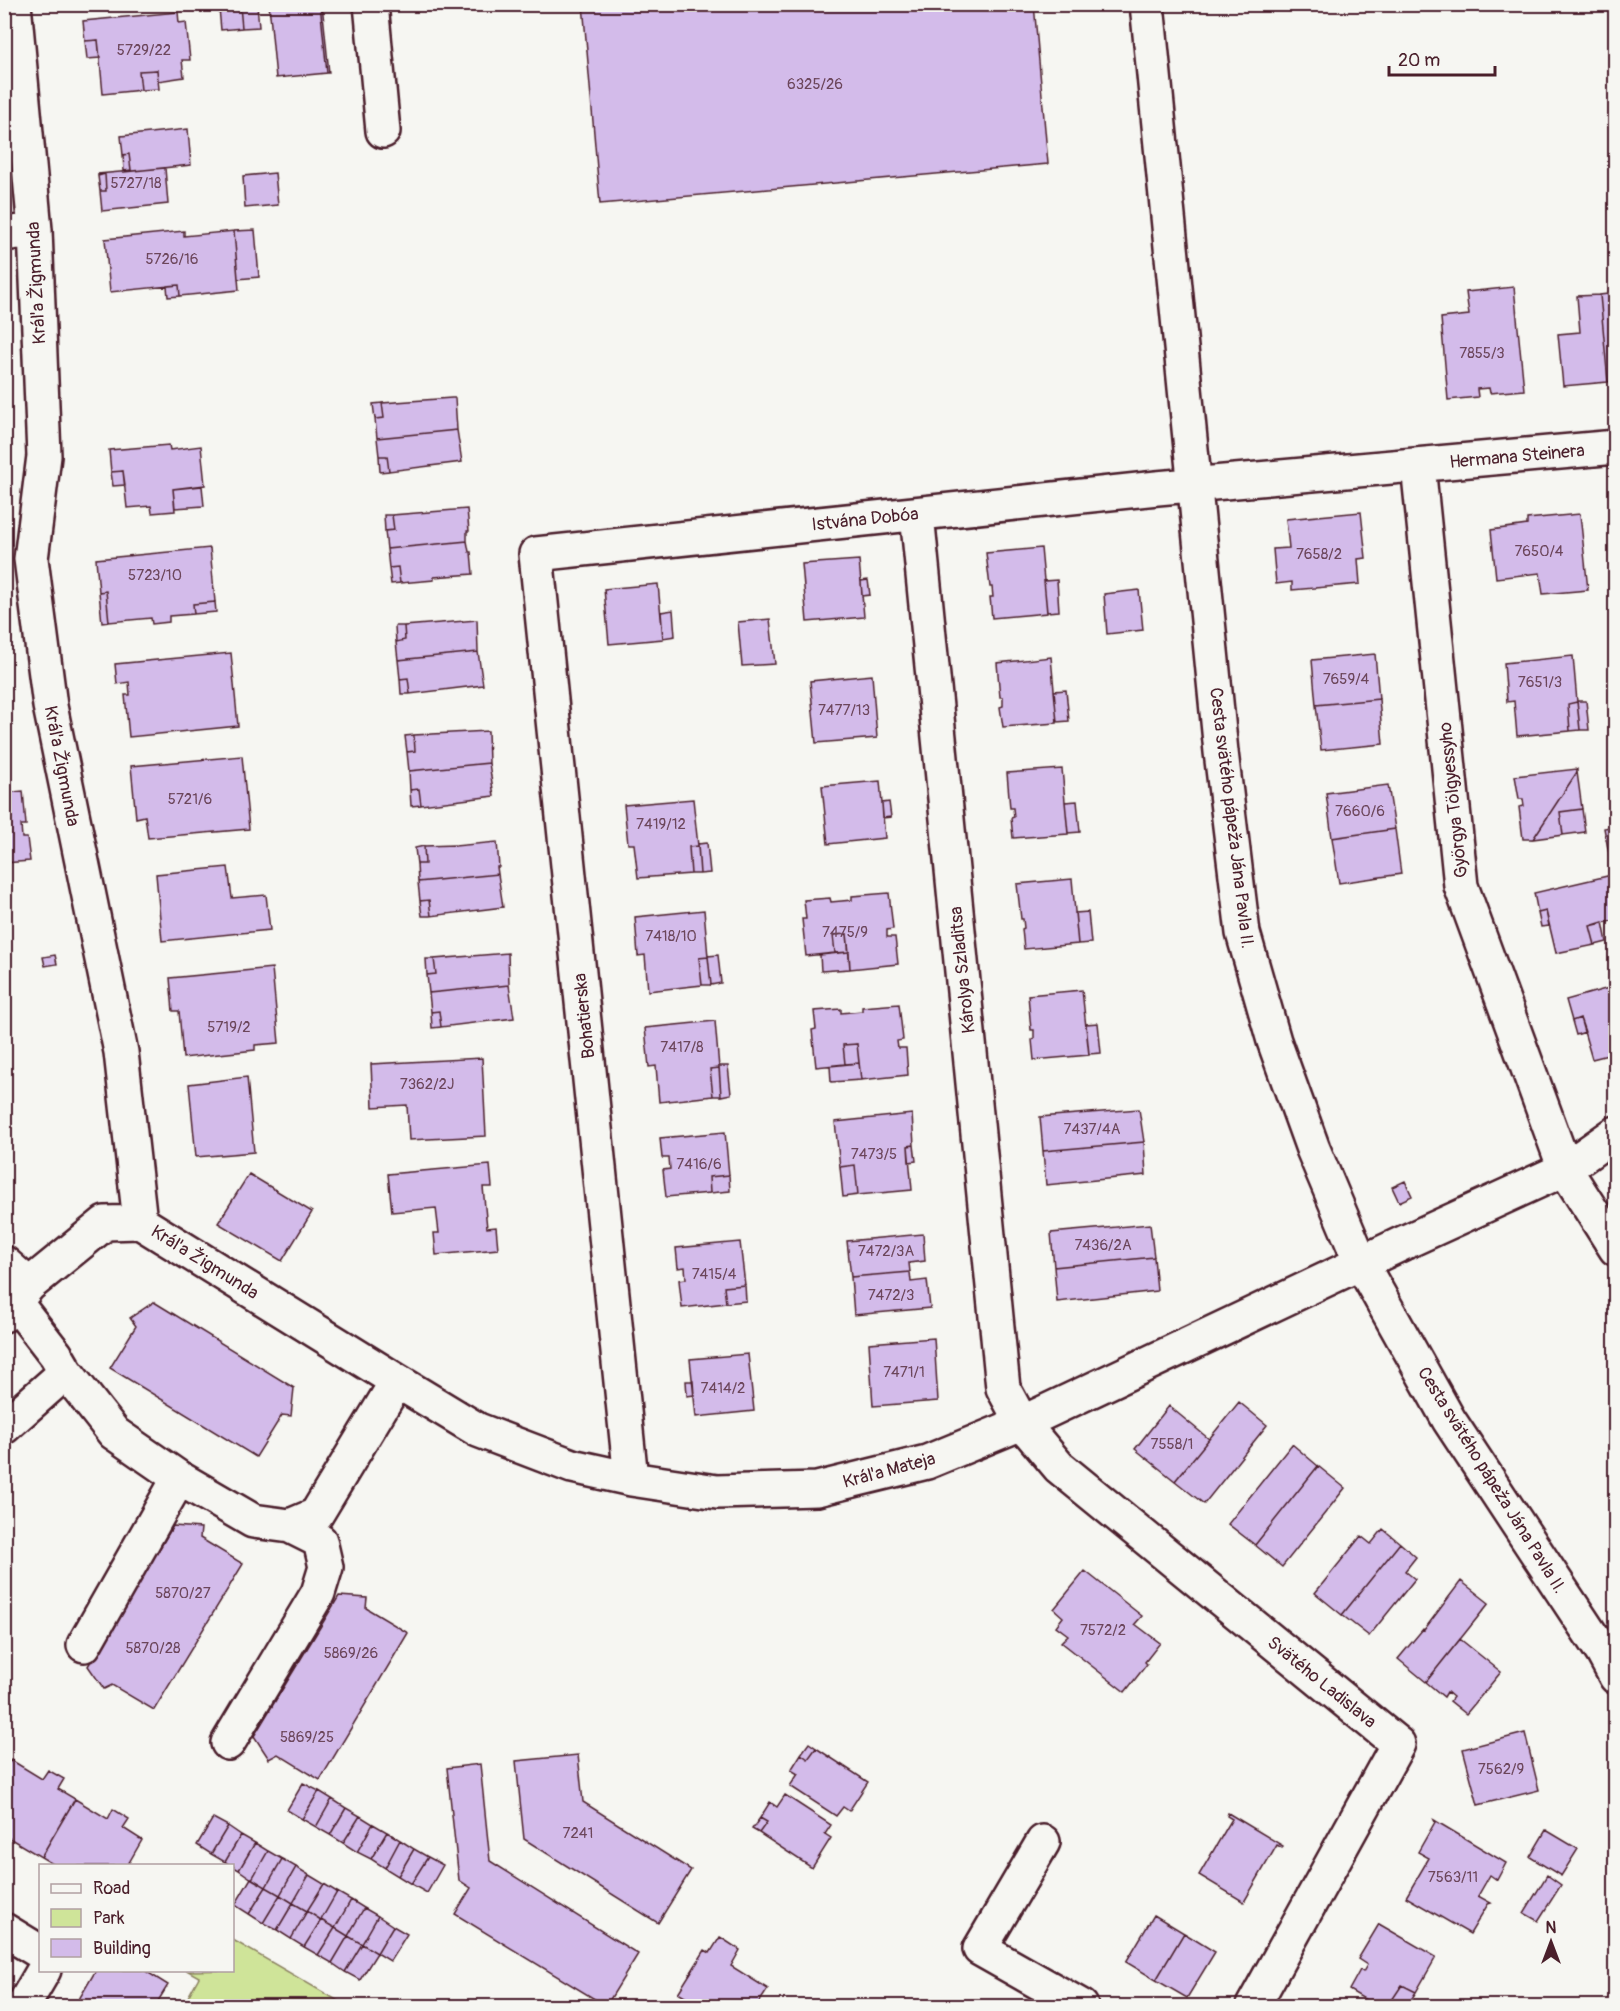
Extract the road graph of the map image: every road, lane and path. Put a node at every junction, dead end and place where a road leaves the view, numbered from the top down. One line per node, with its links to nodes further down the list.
1 (14, 4): 5 (street, Kráľa Žigmunda)
2 (371, 4): 4 (street)
3 (1147, 4): 8 (street, Cesta svätého pápeža Jána Pavla II.)
4 (383, 131)
5 (20, 232): 13 (street, Kráľa Žigmunda)
6 (1616, 447): 7 (street, Hermana Steinera)
7 (1418, 465): 8 (street, Hermana Steinera); 12 (street, Györgya Tölgyessyho)
8 (1195, 485): 9 (street, Istvána Dobóa); 16 (street, Cesta svätého pápeža Jána Pavla II.)
9 (917, 514): 10 (street, Istvána Dobóa); 20 (street, Károlya Szladitsa)
10 (536, 554): 23 (street, Bohatierska)
11 (1616, 1133): 12 (street, Kráľa Mateja)
12 (1564, 1169): 14 (street, Györgya Tölgyessyho); 16 (street, Kráľa Mateja)
13 (140, 1222): 17 (street); 19 (street, Kráľa Žigmunda)
14 (1616, 1249)
15 (4, 1263): 17 (street)
16 (1361, 1263): 20 (street, Kráľa Mateja); 26 (street, Cesta svätého pápeža Jána Pavla II.)
17 (16, 1300): 18 (street)
18 (66, 1372): 21 (street); 22 (street)
19 (397, 1381): 23 (street, Kráľa Mateja); 24 (street)
20 (1022, 1423): 23 (street, Kráľa Mateja); 34 (street, Svätého Ladislava)
21 (4, 1427)
22 (178, 1478): 24 (street); 25 (street)
23 (631, 1479)
24 (290, 1526): 27 (street)
25 (84, 1645)
26 (1616, 1677)
27 (228, 1743)
28 (1043, 1842): 33 (street)
29 (4, 1930): 30 (street)
30 (39, 1951)
31 (43, 1972): 32 (street)
32 (23, 2007)
33 (1082, 2007)
34 (1253, 2007)

